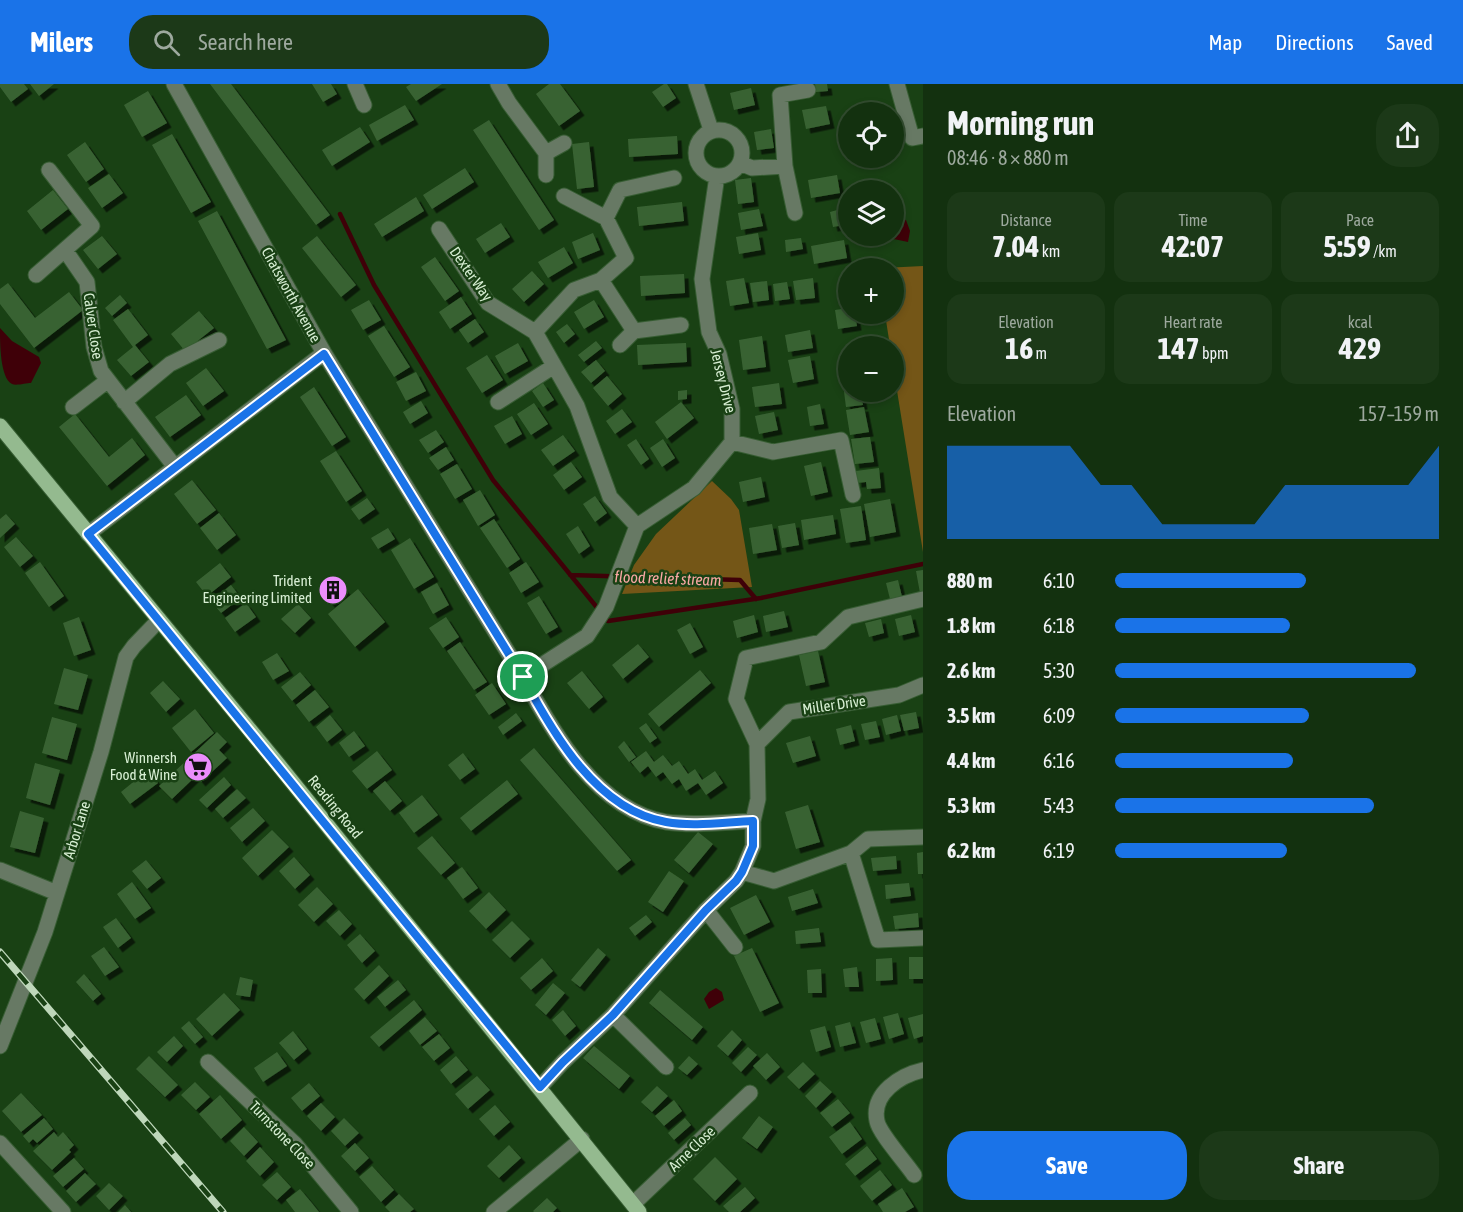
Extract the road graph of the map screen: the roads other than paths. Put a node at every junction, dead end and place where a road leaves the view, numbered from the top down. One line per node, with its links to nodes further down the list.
1 (174, 84): 30 (street, Chatsworth Avenue)
2 (355, 84): 7 (street)
3 (498, 84): 11 (street)
4 (696, 84): 8 (street)
5 (897, 84): 9 (street)
6 (808, 90): 13 (street)
7 (364, 105)
8 (711, 130): 12 (street); 16 (street)
9 (923, 136)
10 (564, 143): 11 (street)
11 (546, 153): 15 (street)
12 (740, 162): 13 (street); 16 (street)
13 (785, 166): 19 (street)
14 (49, 170): 22 (street)
15 (546, 175)
16 (717, 176): 37 (street, Jersey Drive)
17 (674, 178): 20 (street)
18 (564, 196): 20 (street)
19 (795, 213)
20 (606, 218): 24 (street)
21 (439, 229): 27 (street, Dexter Way)
22 (64, 250): 23 (street); 32 (street, Calver Close)
23 (36, 275)
24 (600, 280): 26 (street); 27 (street)
25 (681, 325): 26 (street)
26 (634, 331): 29 (street)
27 (535, 332): 31 (street, Dexter Way)
28 (219, 340): 33 (street)
29 (620, 345)
30 (324, 354): 38 (street); 44 (street, Chatsworth Avenue)
31 (555, 366): 34 (street); 40 (street, Dexter Way)
32 (107, 381): 33 (street, Calver Close); 35 (street)
33 (124, 402): 38 (street, Calver Close)
34 (498, 402)
35 (73, 407)
36 (0, 426): 41 (main road, Reading Road)
37 (732, 441): 39 (street); 40 (street)
38 (175, 467): 41 (street)
39 (853, 495)
40 (637, 526): 44 (street)
41 (88, 534): 43 (main road, Reading Road)
42 (923, 599): 46 (street)
43 (159, 620): 52 (street, Arbor Lane); 61 (main road, Reading Road)
44 (523, 677): 47 (street, Chatsworth Avenue)
45 (923, 685): 46 (street, Miller Drive)
46 (757, 744): 47 (street)
47 (753, 821): 51 (street)
48 (923, 837): 49 (street)
49 (851, 853): 51 (street); 54 (street)
50 (0, 870): 52 (street)
51 (742, 872): 53 (street)
52 (57, 893): 57 (street, Arbor Lane)
53 (706, 910): 55 (street); 56 (street)
54 (923, 938)
55 (735, 947)
56 (613, 1015): 59 (street); 61 (street)
57 (0, 1046)
58 (208, 1062): 68 (street, Turnstone Close)
59 (666, 1067)
60 (923, 1070): 65 (street)
61 (540, 1087): 63 (main road, Reading Road)
62 (750, 1093): 66 (street, Arne Close)
63 (582, 1139): 66 (main road, Reading Road); 69 (street)
64 (0, 1143): 67 (street)
65 (914, 1175)
66 (636, 1208)
67 (63, 1212)
68 (351, 1212)
69 (494, 1212)

